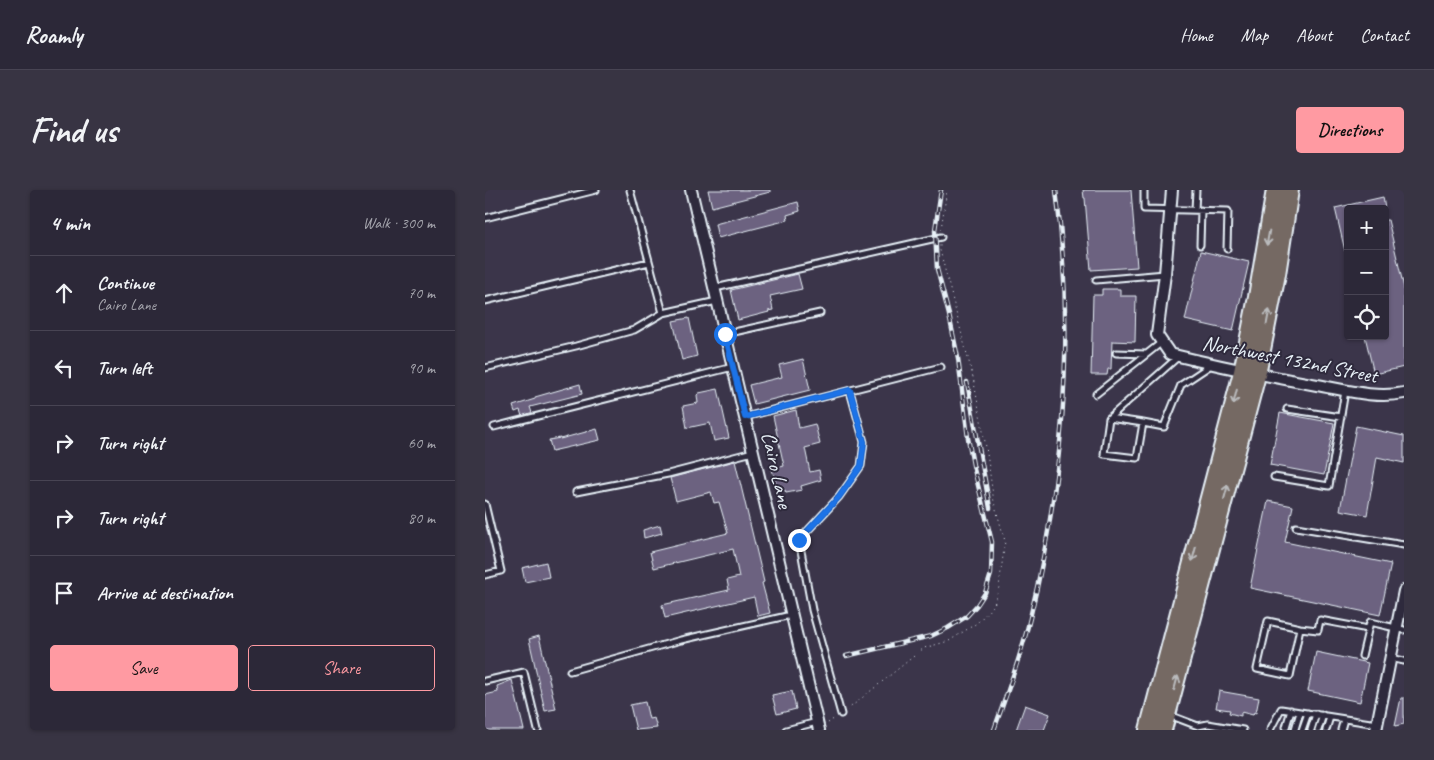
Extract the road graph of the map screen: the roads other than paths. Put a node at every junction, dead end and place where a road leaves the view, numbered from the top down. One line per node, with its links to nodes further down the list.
1 (596, 190): 12 (lane)
2 (630, 190): 16 (lane)
3 (691, 190): 19 (street, Cairo Lane)
4 (1144, 190): 9 (lane)
5 (1172, 190): 9 (street)
6 (1196, 190): 10 (lane)
7 (1275, 190): 33 (main road, one-way to 33)
8 (1290, 190): 33 (main road, one-way to 8)
9 (1171, 209): 10 (lane); 17 (street)
10 (1195, 210): 11 (lane)
11 (1201, 210): 14 (lane); 15 (lane)
12 (485, 218)
13 (941, 237): 19 (lane)
14 (1201, 244)
15 (1227, 250)
16 (649, 262): 21 (lane); 23 (lane)
17 (1165, 274): 18 (lane); 25 (street)
18 (1095, 280)
19 (715, 288): 20 (street, Cairo Lane)
20 (717, 300): 23 (lane); 24 (street, Cairo Lane)
21 (485, 302)
22 (820, 312): 24 (lane)
23 (663, 313): 32 (lane)
24 (725, 334): 30 (street, Cairo Lane)
25 (1162, 342): 27 (lane); 28 (street)
26 (1116, 353): 27 (lane)
27 (1146, 354): 37 (lane)
28 (1174, 355): 29 (street, Northwest 132nd Street); 41 (lane)
29 (1212, 364): 33 (street, Northwest 132nd Street); 42 (lane)
30 (733, 367): 39 (street, Cairo Lane); 43 (lane)
31 (941, 367): 34 (lane)
32 (485, 368)
33 (1250, 373): 35 (street, Northwest 132nd Street); 69 (main road, one-way to 33); 79 (main road, one-way to 79)
34 (850, 390): 39 (lane); 64 (lane)
35 (1345, 390): 36 (street, Northwest 132nd Street); 40 (lane)
36 (1404, 393)
37 (1096, 394)
38 (1287, 409): 40 (lane)
39 (745, 417): 44 (street, Cairo Lane)
40 (1341, 417): 45 (lane)
41 (1109, 418): 42 (lane); 42 (lane)
42 (1143, 423)
43 (494, 427)
44 (753, 452): 46 (lane); 52 (street, Cairo Lane)
45 (1274, 477)
46 (576, 492)
47 (485, 504): 50 (lane)
48 (1296, 526): 49 (lane)
49 (1404, 545)
50 (485, 575)
51 (1404, 591): 55 (street)
52 (792, 615): 59 (lane); 70 (street, Cairo Lane)
53 (1300, 628): 53 (lane); 54 (lane)
54 (1368, 629): 55 (lane); 56 (lane)
55 (1400, 629): 57 (street)
56 (1361, 656)
57 (1389, 658): 58 (lane); 72 (street)
58 (1404, 661)
59 (570, 670)
60 (485, 681): 77 (lane)
61 (1291, 710): 62 (lane); 71 (lane); 81 (lane)
62 (1300, 712): 63 (lane); 75 (lane)
63 (1308, 713): 65 (lane); 82 (lane)
64 (841, 714)
65 (1316, 714): 66 (lane); 83 (lane)
66 (1323, 715): 67 (lane); 84 (lane)
67 (1331, 717): 68 (lane); 85 (lane)
68 (1344, 719): 72 (lane); 86 (lane)
69 (1165, 722): 73 (lane)
70 (818, 726): 78 (lane)
71 (1286, 727)
72 (1376, 727)
73 (1198, 728): 74 (lane)
74 (1220, 728): 76 (lane)
75 (1295, 728)
76 (1233, 729): 80 (lane)
77 (538, 730)
78 (786, 730)
79 (1148, 730)
80 (1243, 730)
81 (1270, 730)
82 (1303, 730)
83 (1311, 730)
84 (1318, 730)
85 (1326, 730)
86 (1341, 730)

